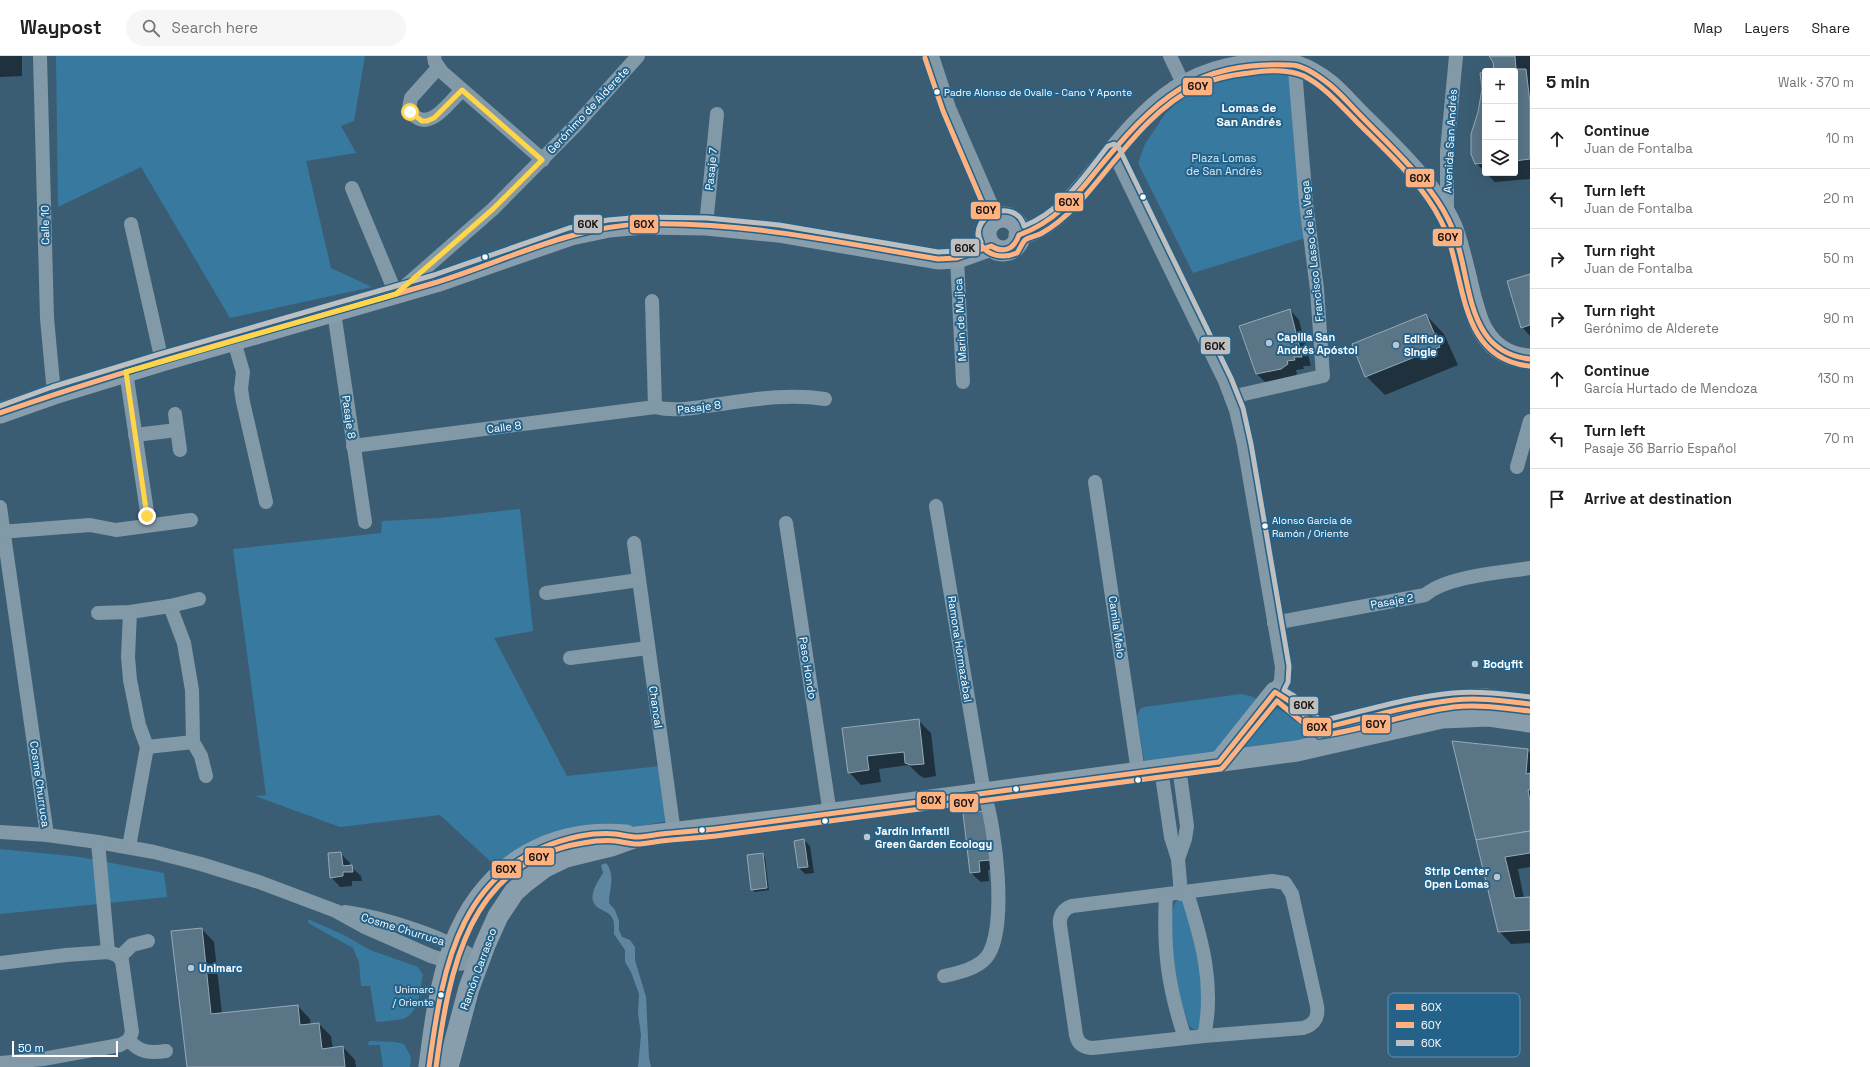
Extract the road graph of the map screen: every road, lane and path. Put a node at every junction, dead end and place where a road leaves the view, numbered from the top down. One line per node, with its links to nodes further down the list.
1 (40, 56): 30 (street, Calle 10)
2 (638, 56): 13 (street, Gerónimo de Alderete)
3 (924, 56): 6 (street)
4 (1170, 56): 9 (street)
5 (1456, 56): 15 (street, Avenida San Andrés)
6 (933, 61): 16 (street)
7 (1294, 61): 9 (main road); 15 (main road); 31 (street, Francisco Lasso de la Vega)
8 (436, 62): 10 (street); 10 (street)
9 (1180, 78): 12 (main road)
10 (462, 90): 13 (street)
11 (717, 114): 18 (street, Pasaje 7)
12 (1113, 151): 19 (main road); 31 (street)
13 (542, 160): 22 (street, Gerónimo de Alderete)
14 (352, 188): 22 (street)
15 (1447, 217): 26 (main road, Avenida San Andrés)
16 (997, 218): 19 (main road); 20 (main road)
17 (131, 224): 27 (street)
18 (706, 225): 21 (main road); 22 (main road)
19 (1019, 235): 20 (main road)
20 (991, 246): 21 (main road)
21 (957, 258): 29 (street, Marín de Mujica)
22 (396, 294): 24 (main road)
23 (652, 301): 33 (street)
24 (334, 312): 25 (main road); 39 (street, Pasaje 8)
25 (234, 341): 27 (main road); 43 (street)
26 (1530, 359)
27 (162, 361): 28 (main road)
28 (126, 372): 30 (main road); 38 (street)
29 (963, 382)
30 (54, 394): 34 (main road)
31 (1231, 397): 59 (street)
32 (825, 399): 33 (street, Pasaje 8)
33 (655, 407): 39 (street, Calle 8)
34 (0, 413)
35 (175, 414): 37 (street)
36 (1530, 421): 41 (street)
37 (177, 430): 38 (street); 40 (street)
38 (135, 435): 49 (street)
39 (354, 446): 47 (street, Pasaje 8)
40 (180, 450)
41 (1517, 467)
42 (1095, 482): 70 (street, Camila Melo)
43 (266, 502)
44 (936, 506): 72 (street, Ramona Hormazábal)
45 (0, 507): 50 (street, Cosme Churruca)
46 (191, 520): 49 (street)
47 (365, 522)
48 (786, 523): 73 (street, Paso Hondo)
49 (149, 525): 50 (street)
50 (2, 532): 76 (street, Cosme Churruca)
51 (634, 543): 53 (street, Chancal)
52 (1530, 568): 59 (street, Pasaje 2)
53 (639, 580): 54 (street); 60 (street, Chancal)
54 (546, 593)
55 (200, 599): 56 (street)
56 (170, 606): 58 (street); 66 (street)
57 (98, 612): 58 (street)
58 (130, 612): 67 (street)
59 (1274, 622): 62 (street)
60 (648, 648): 61 (street); 75 (street, Chancal)
61 (570, 658)
62 (1275, 692): 65 (main road); 68 (main road)
63 (1530, 704): 65 (main road, Ramón Carrasco)
64 (1530, 722): 65 (main road, Ramón Carrasco)
65 (1316, 738): 68 (main road, Ramón Carrasco)
66 (193, 742): 67 (street); 71 (street)
67 (147, 747): 79 (street)
68 (1219, 762): 69 (main road, Ramón Carrasco)
69 (1170, 768): 70 (main road, Ramón Carrasco); 80 (street)
70 (1138, 772): 72 (main road, Ramón Carrasco)
71 (206, 776)
72 (984, 793): 73 (main road, Ramón Carrasco); 87 (street, Ramona Hormazábal)
73 (830, 814): 75 (main road, Ramón Carrasco)
74 (0, 832): 76 (street)
75 (674, 833): 77 (main road, Ramón Carrasco)
76 (47, 835): 78 (street, Cosme Churruca)
77 (636, 837): 83 (main road, Ramón Carrasco); 85 (main road, Ramón Carrasco)
78 (98, 842): 79 (street, Cosme Churruca); 84 (street)
79 (129, 847): 83 (street, Cosme Churruca)
80 (1184, 893): 81 (street); 88 (street); 88 (street)
81 (1166, 895): 89 (street); 89 (street)
82 (148, 941): 84 (street)
83 (451, 953): 85 (street, Cosme Churruca); 93 (main road, Ramón Carrasco)
84 (114, 955): 86 (street); 90 (street)
85 (478, 962): 94 (main road, Ramón Carrasco)
86 (0, 963)
87 (944, 976)
88 (1204, 1036): 89 (street)
89 (1185, 1038)
90 (129, 1040): 91 (street); 92 (street)
91 (166, 1052)
92 (0, 1063)
93 (429, 1067)
94 (448, 1067)

